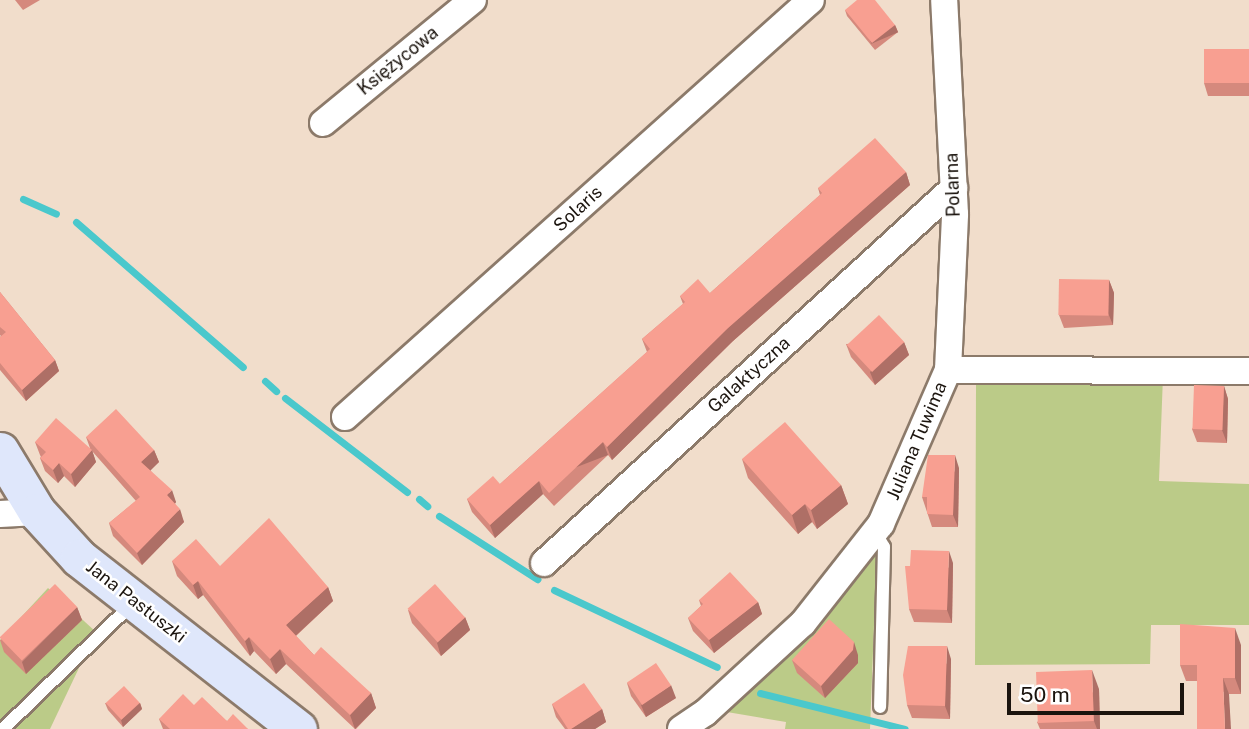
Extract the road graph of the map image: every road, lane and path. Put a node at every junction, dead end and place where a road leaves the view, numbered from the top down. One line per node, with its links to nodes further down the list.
1 (472, 0): 4 (street, Księżycowa)
2 (811, 0): 8 (street, Solaris)
3 (944, 0): 5 (street, Polarna)
4 (323, 122)
5 (954, 188): 6 (street, Polarna); 13 (street, Galaktyczna)
6 (948, 370): 7 (street, Juliana Tuwima); 12 (street, Juliana Tuwima)
7 (1249, 371)
8 (345, 417)
9 (0, 451): 10 (street, Jana Pastuszki)
10 (37, 512): 11 (street); 14 (street, Jana Pastuszki)
11 (0, 514)
12 (875, 531): 15 (lane); 18 (street, Juliana Tuwima)
13 (544, 563)
14 (134, 601): 16 (lane); 17 (street, Jana Pastuszki)
15 (880, 707)
16 (3, 729)
17 (298, 729)
18 (681, 729)

